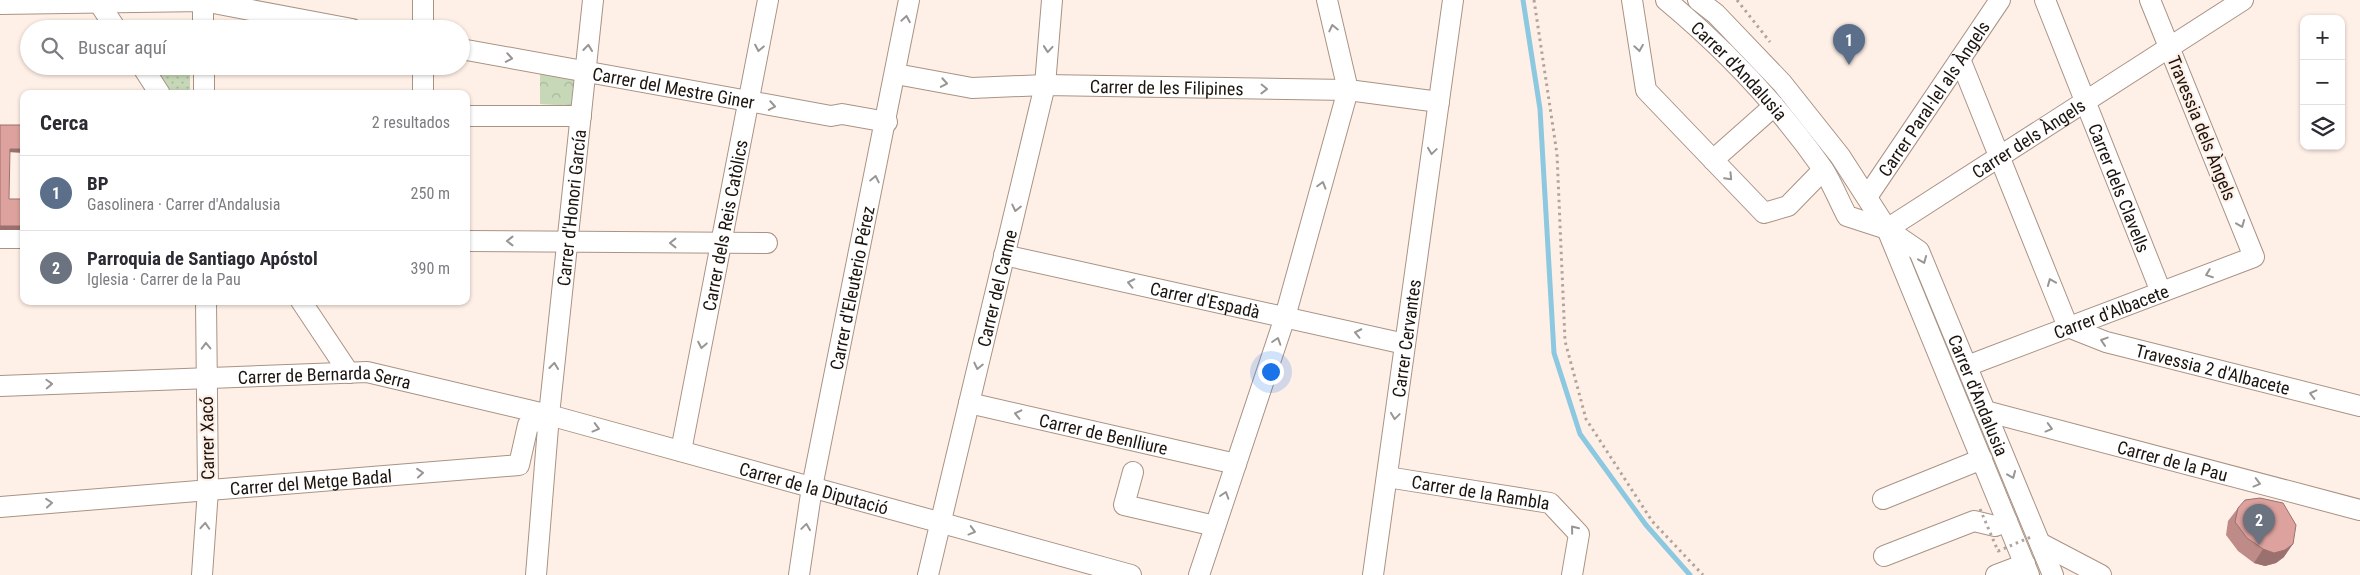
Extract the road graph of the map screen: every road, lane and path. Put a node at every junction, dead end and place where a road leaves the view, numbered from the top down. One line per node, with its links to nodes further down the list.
1 (423, 0): 22 (street)
2 (593, 0): 26 (street, Carrer d'Honori García, one-way to 2)
3 (768, 0): 36 (street, Carrer dels Reis Catòlics, one-way to 36)
4 (909, 0): 27 (street, Carrer d'Eleuterio Pérez, one-way to 4)
5 (1052, 0): 31 (street, Carrer del Carme, one-way to 31)
6 (1327, 0): 35 (street, one-way to 6)
7 (1453, 0): 37 (street, Carrer Cervantes)
8 (1534, 0): 96 (path)
9 (1632, 0): 44 (street, one-way to 44)
10 (1666, 0): 39 (street, Carrer d'Andalusia)
11 (1698, 0): 46 (street, Carrer d'Andalusia)
12 (2000, 0): 25 (street, Carrer Paral·lel als Àngels)
13 (2045, 0): 38 (street, Carrer dels Clavells)
14 (2150, 0): 23 (street, Travessia dels Àngels)
15 (2243, 0): 23 (street, Carrer dels Àngels)
16 (98, 1): 17 (street); 18 (street); 19 (street)
17 (203, 1): 20 (street); 21 (street)
18 (0, 4)
19 (110, 20)
20 (203, 20)
21 (304, 20)
22 (423, 20)
23 (2170, 49): 38 (street, Carrer dels Àngels); 55 (street, Travessia dels Àngels, one-way to 55)
24 (470, 51): 26 (street, Carrer del Mestre Giner, one-way to 26)
25 (1960, 59): 43 (street); 46 (street, Carrer Paral·lel als Àngels)
26 (586, 72): 36 (street, Carrer del Mestre Giner); 41 (street, Carrer d'Honori García)
27 (896, 74): 31 (street, Carrer de les Filipines, one-way to 31); 42 (street, Carrer d'Eleuterio Pérez)
28 (148, 75): 32 (street)
29 (204, 75): 33 (street)
30 (423, 75): 34 (street)
31 (1045, 85): 35 (street, Carrer de les Filipines, one-way to 35); 54 (street, Carrer del Carme, one-way to 54)
32 (157, 90)
33 (204, 90)
34 (423, 90)
35 (1348, 90): 37 (street, Carrer de les Filipines); 59 (street, one-way to 35)
36 (749, 102): 42 (street, Carrer del Mestre Giner, one-way to 42); 52 (street, Carrer dels Reis Catòlics)
37 (1439, 102): 61 (street, Carrer Cervantes, one-way to 61)
38 (2086, 102): 43 (street, Carrer dels Àngels); 56 (street, Carrer dels Clavells)
39 (1774, 106): 44 (street); 45 (street, Carrer d'Andalusia)
40 (470, 116): 41 (street)
41 (581, 116): 51 (street, Carrer d'Honori García)
42 (886, 122): 76 (street, Carrer d'Eleuterio Pérez, one-way to 42)
43 (2001, 157): 47 (street, Carrer dels Àngels); 60 (street, one-way to 43)
44 (1713, 160): 45 (street, one-way to 45)
45 (1824, 170): 47 (street, Carrer d'Andalusia)
46 (1867, 197): 47 (street, Carrer d'Andalusia)
47 (1887, 229): 62 (street, Carrer d'Andalusia, one-way to 62); 72 (street, Carrer d'Andalusia)
48 (0, 238): 49 (street)
49 (20, 238)
50 (470, 241): 51 (street, one-way to 50)
51 (567, 242): 52 (street, one-way to 51); 70 (street, Carrer d'Honori García, one-way to 51)
52 (722, 243): 53 (street); 71 (street, Carrer dels Reis Catòlics, one-way to 71)
53 (767, 243)
54 (1004, 256): 59 (street, Carrer d'Espadà, one-way to 54); 67 (street, Carrer del Carme, one-way to 67)
55 (2254, 257): 56 (street, Carrer d'Albacete, one-way to 56)
56 (2161, 292): 60 (street, Carrer d'Albacete)
57 (206, 305): 64 (street, Carrer Xacó, one-way to 57)
58 (304, 305): 63 (street)
59 (1285, 317): 61 (street, Carrer d'Espadà, one-way to 59); 73 (street, one-way to 59)
60 (2068, 328): 62 (street, Carrer d'Albacete); 68 (street, Travessia 2 d'Albacete, one-way to 60)
61 (1405, 344): 75 (street, Carrer Cervantes, one-way to 75)
62 (1967, 366): 69 (street, Carrer d'Andalusia)
63 (349, 373): 64 (street, Carrer de Bernarda Serra); 66 (street, Carrer de Bernarda Serra)
64 (206, 378): 65 (street, Carrer de Bernarda Serra, one-way to 64); 77 (street, Carrer Xacó)
65 (0, 386)
66 (496, 402): 70 (street, Carrer de la Diputació)
67 (969, 403): 73 (street, Carrer de Benlliure, one-way to 67); 83 (street, Carrer del Carme)
68 (2360, 406)
69 (1985, 411): 81 (street, Carrer de la Pau, one-way to 81); 85 (street, Carrer d'Andalusia, one-way to 85)
70 (549, 415): 71 (street, Carrer de la Diputació, one-way to 71); 77 (street, Carrer del Metge Badal, one-way to 70); 89 (street, Carrer d'Honori García)
71 (681, 451): 76 (street, Carrer de la Diputació)
72 (1982, 459): 78 (street); 82 (street, Carrer d'Andalusia)
73 (1236, 464): 84 (street, one-way to 73)
74 (1133, 472): 84 (street)
75 (1387, 476): 94 (street, Carrer Cervantes); 95 (street, Carrer de la Rambla, one-way to 75)
76 (812, 487): 83 (street, Carrer de la Diputació); 90 (street, Carrer d'Eleuterio Pérez, one-way to 76)
77 (208, 490): 79 (street, Carrer del Metge Badal, one-way to 77); 88 (street, Carrer Xacó, one-way to 77)
78 (1883, 499)
79 (0, 507)
80 (1980, 509): 85 (path, bridge)
81 (2360, 510)
82 (2007, 521): 86 (street); 87 (street, Carrer d'Andalusia)
83 (941, 523): 91 (street, Carrer del Carme); 92 (street, Carrer de la Diputació, one-way to 92)
84 (1215, 526): 93 (street)
85 (2035, 540): 98 (street, Carrer d'Andalusia); 99 (street)
86 (1884, 556)
87 (2027, 570): 97 (street)
88 (202, 575)
89 (536, 575)
90 (799, 575)
91 (928, 575)
92 (1131, 575)
93 (1199, 575)
94 (1373, 575)
95 (1572, 575)
96 (1703, 575)
97 (1996, 575)
98 (2053, 575)
99 (2101, 575)

